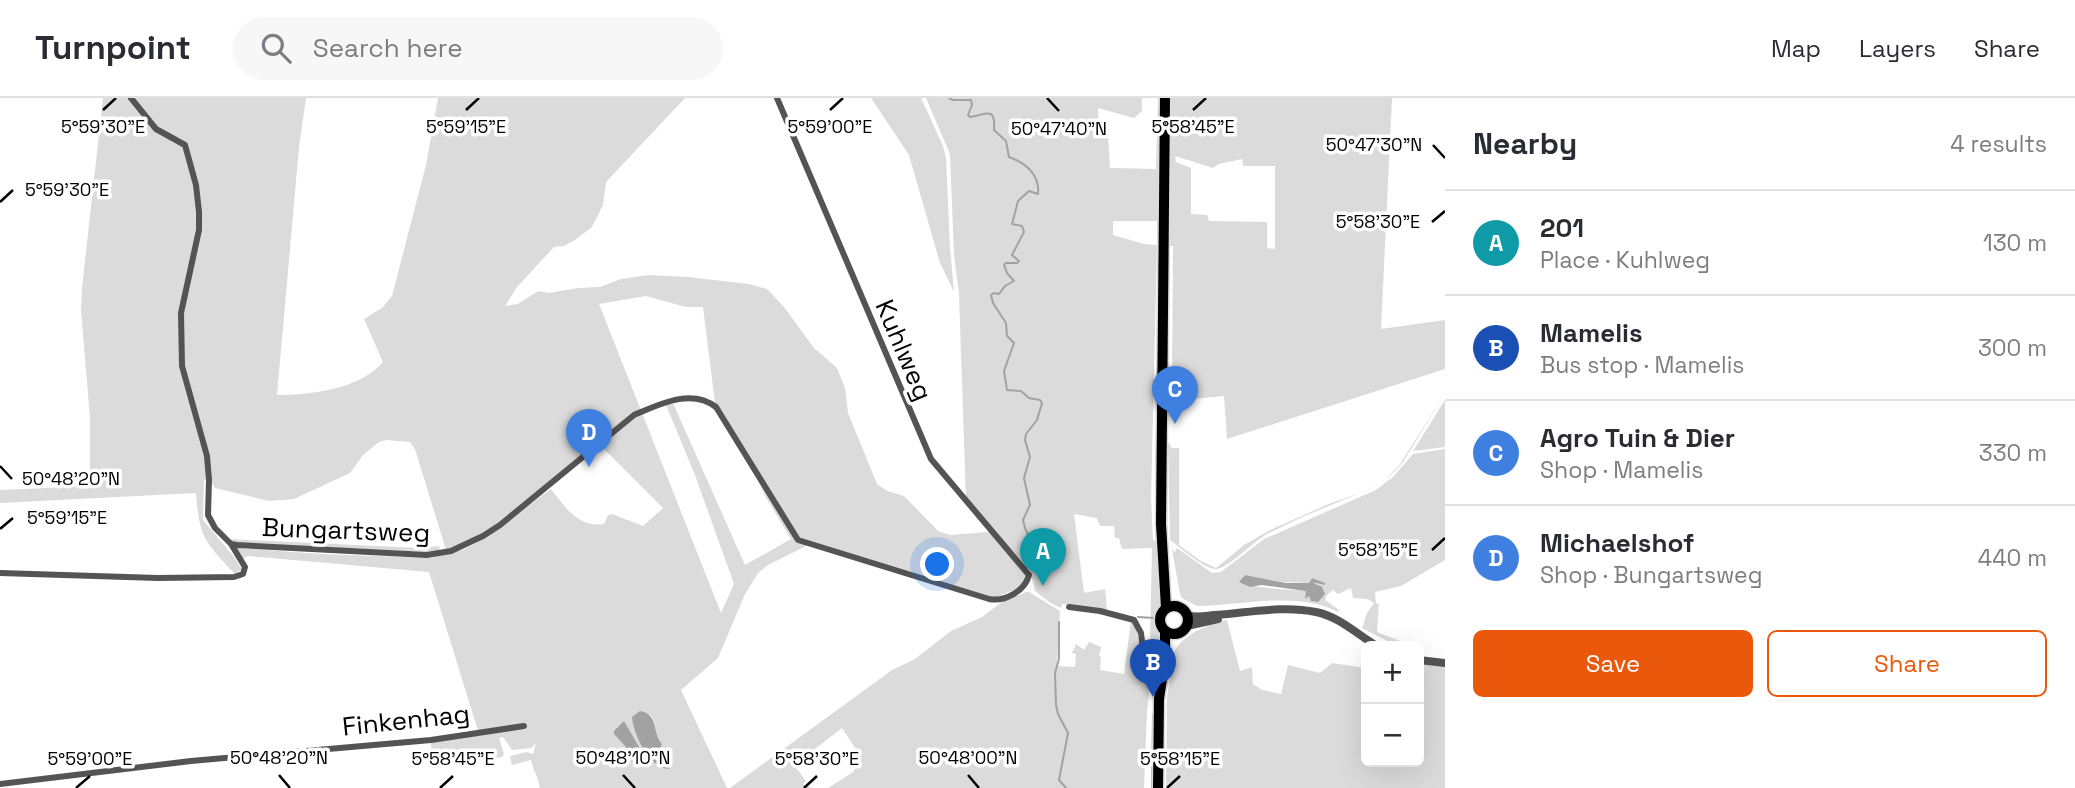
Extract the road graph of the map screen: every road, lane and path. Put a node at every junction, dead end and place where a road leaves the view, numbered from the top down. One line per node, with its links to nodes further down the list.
1 (131, 98): 4 (street, Bungartsweg)
2 (777, 98): 6 (street, Kuhlweg)
3 (1165, 98): 8 (main road)
4 (231, 544): 5 (street); 6 (street, Bungartsweg)
5 (0, 573)
6 (1020, 590)
7 (1069, 607): 14 (street)
8 (1171, 607): 9 (main road); 12 (main road)
9 (1187, 615): 10 (street); 11 (main road)
10 (1222, 616): 11 (street); 13 (street)
11 (1187, 626): 12 (main road)
12 (1171, 633): 14 (main road)
13 (1369, 641)
14 (1165, 658): 19 (main road)
15 (1424, 661): 16 (street)
16 (1445, 663)
17 (524, 726): 18 (street, Finkenhag)
18 (0, 784)
19 (1158, 788)

